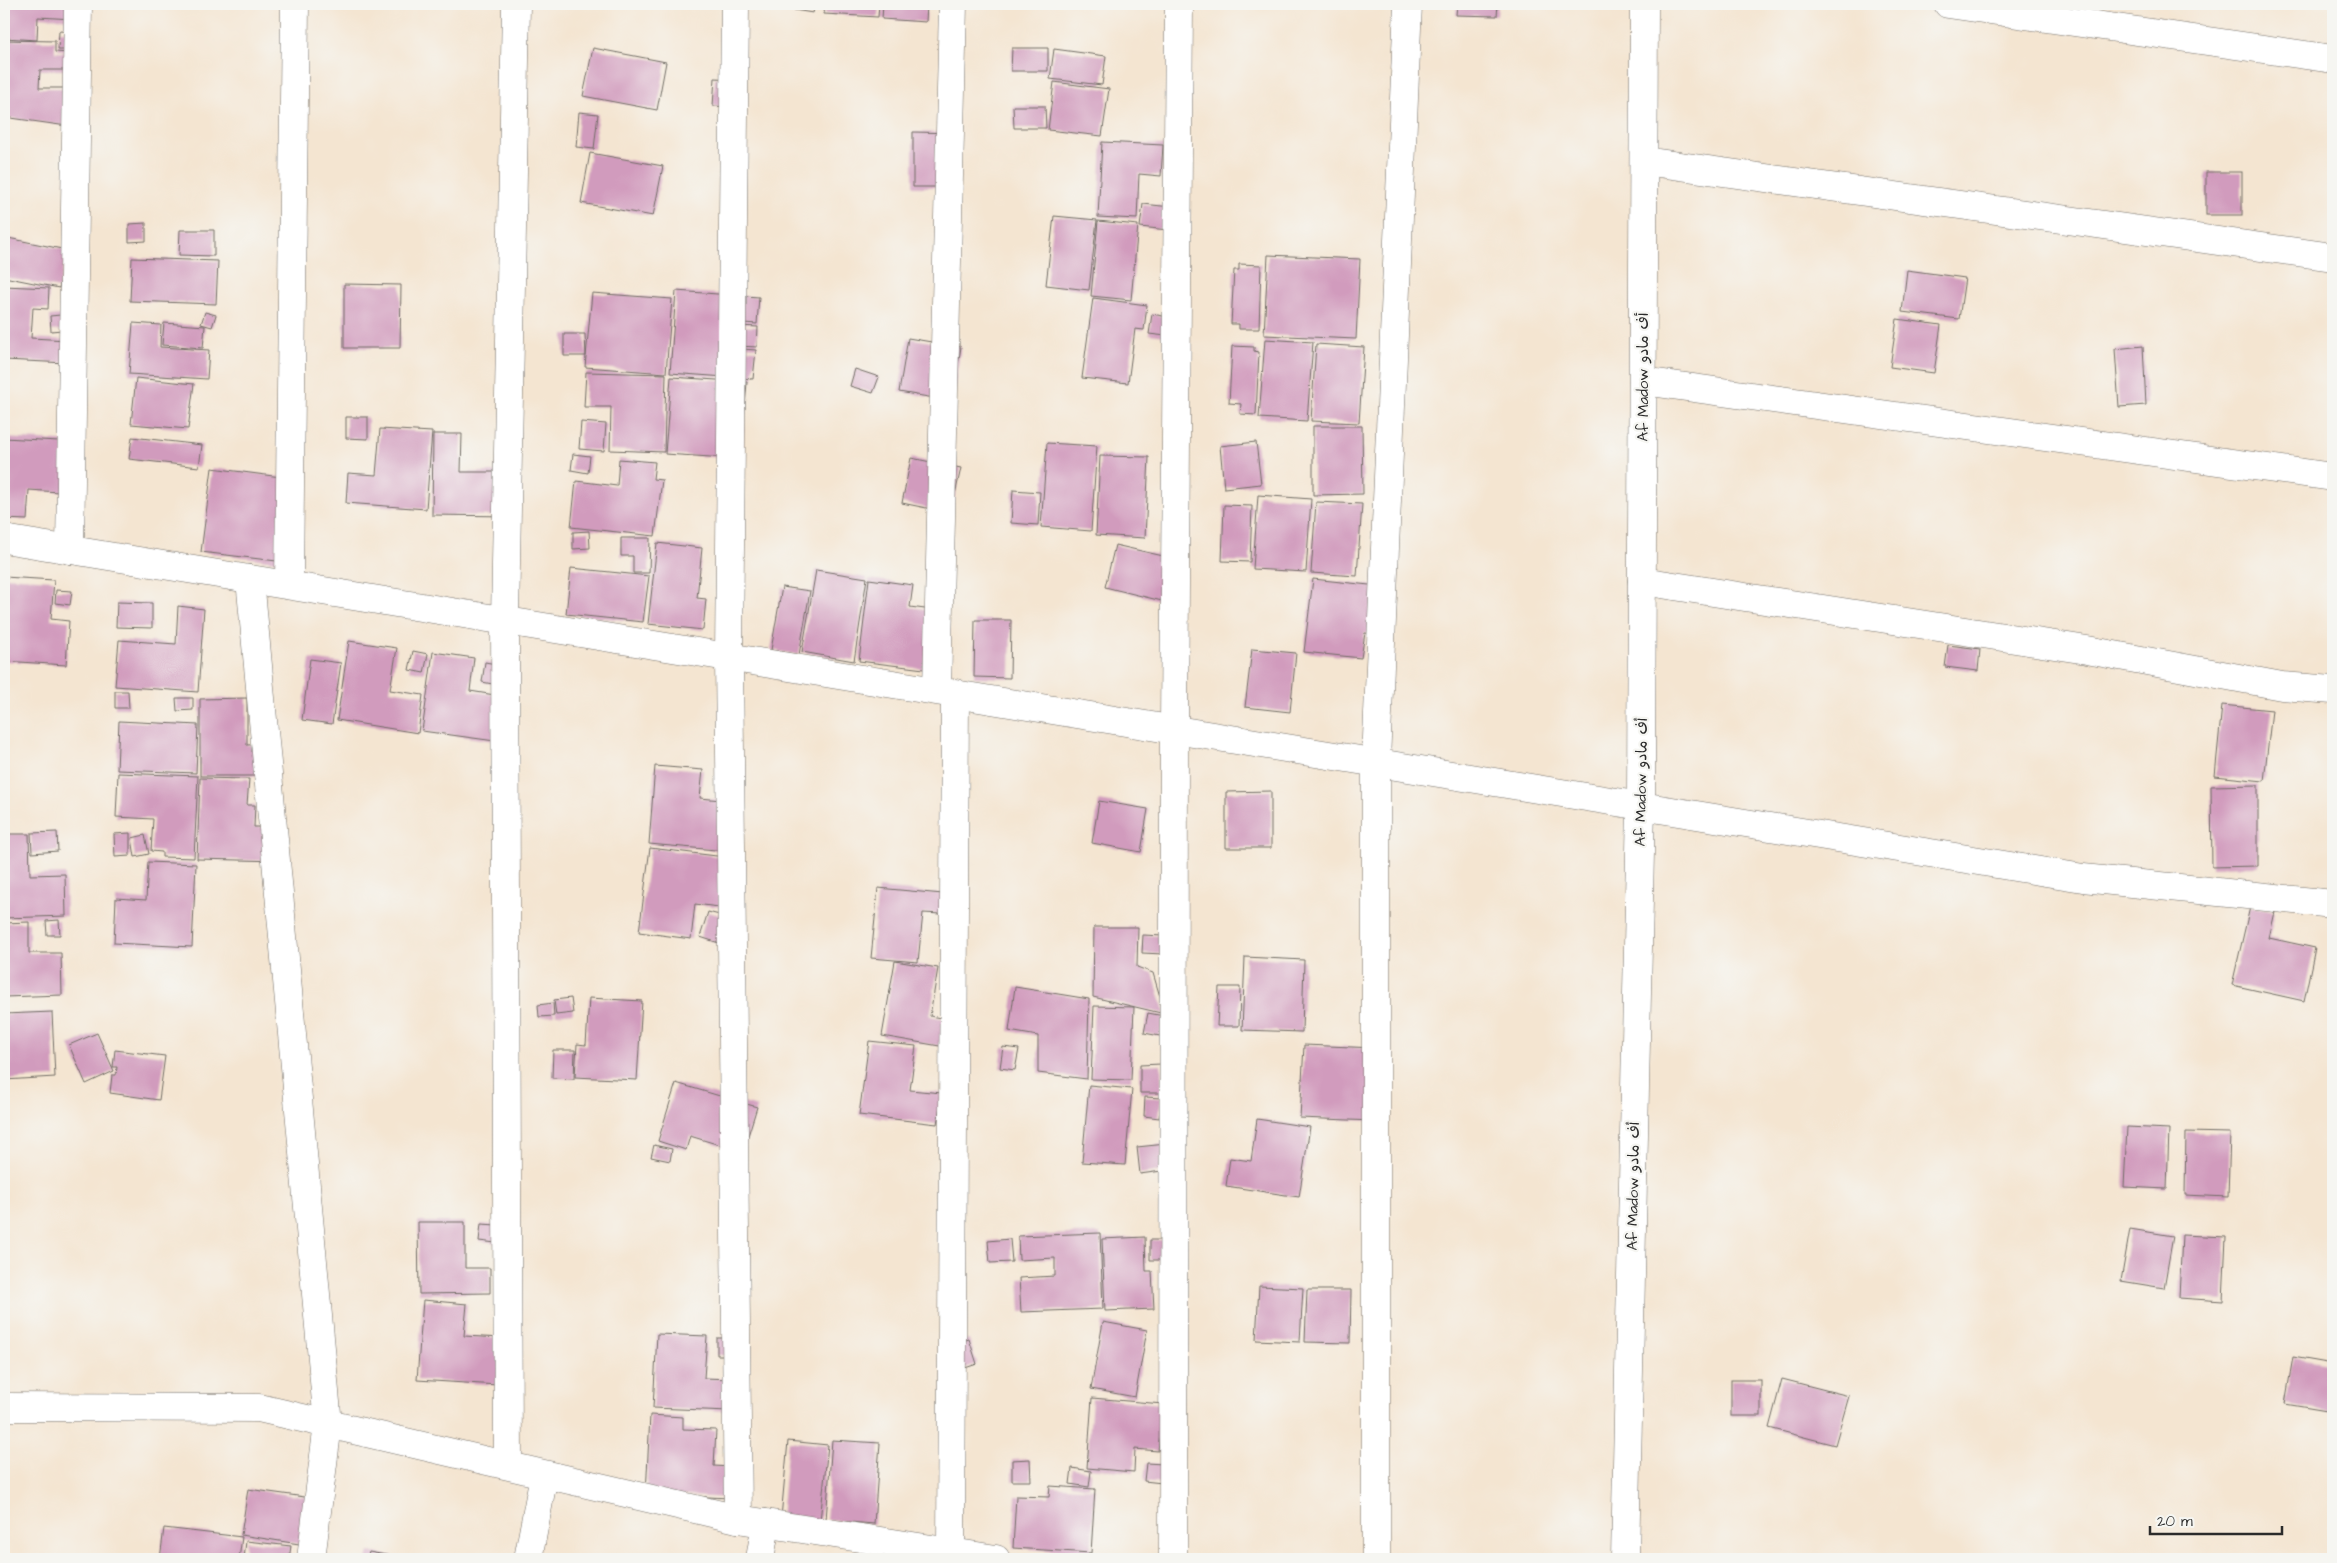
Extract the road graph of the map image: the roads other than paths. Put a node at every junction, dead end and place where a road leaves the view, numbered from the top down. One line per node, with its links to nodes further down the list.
1 (78, 4): 16 (street)
2 (295, 4): 19 (street)
3 (516, 4): 20 (street)
4 (735, 4): 21 (street)
5 (953, 4): 23 (street)
6 (1179, 4): 24 (street)
7 (1408, 4): 25 (street)
8 (1644, 4): 11 (street, Af Madow أف مادو)
9 (1948, 4): 10 (street)
10 (2333, 59)
11 (1644, 161): 12 (street); 13 (street, Af Madow أف مادو)
12 (2333, 257)
13 (1643, 381): 14 (street); 18 (street, Af Madow أف مادو)
14 (2333, 477)
15 (4, 539): 16 (street)
16 (70, 550): 17 (street)
17 (250, 579): 19 (street); 29 (street)
18 (1642, 581): 22 (street); 26 (street, Af Madow أف مادو)
19 (289, 585): 20 (street)
20 (506, 620): 21 (street); 30 (street)
21 (729, 657): 23 (street); 32 (street)
22 (2333, 690)
23 (946, 692): 24 (street); 34 (street)
24 (1174, 729): 25 (street); 39 (street)
25 (1376, 762): 26 (street); 40 (street)
26 (1641, 805): 27 (street); 41 (street, Af Madow أف مادو)
27 (2333, 904)
28 (4, 1407): 29 (street)
29 (328, 1424): 30 (street); 35 (street)
30 (508, 1465): 31 (street)
31 (544, 1474): 32 (street); 36 (street)
32 (738, 1520): 33 (street)
33 (766, 1523): 34 (street); 37 (street)
34 (951, 1552): 38 (street)
35 (311, 1559)
36 (528, 1559)
37 (760, 1559)
38 (995, 1559)
39 (1173, 1559)
40 (1376, 1559)
41 (1624, 1559)

